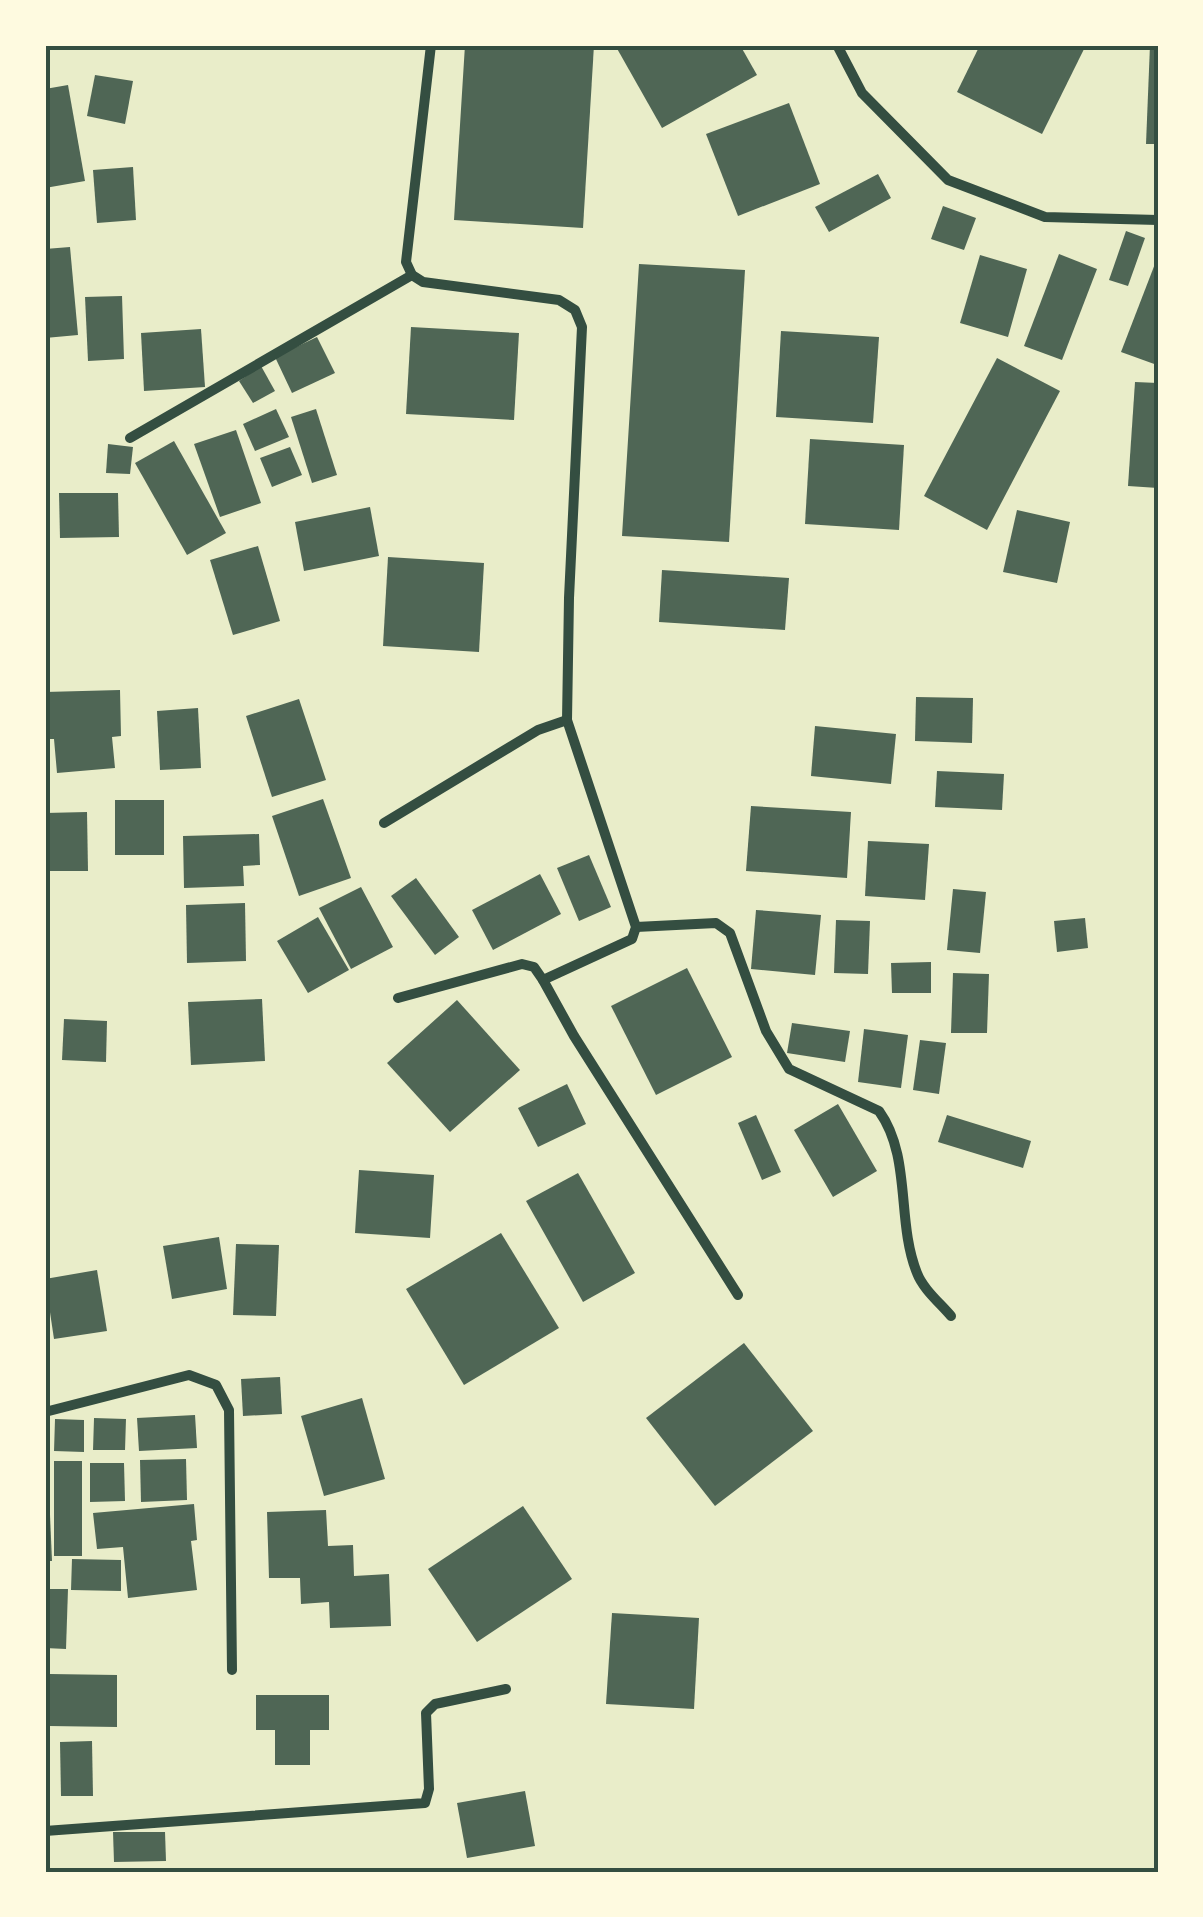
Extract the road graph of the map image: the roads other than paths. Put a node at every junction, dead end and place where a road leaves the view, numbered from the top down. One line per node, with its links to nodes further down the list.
1 (430, 45): 4 (street)
2 (837, 45): 3 (street)
3 (1158, 220)
4 (412, 274): 5 (street); 6 (street)
5 (130, 438)
6 (567, 720): 7 (street); 8 (street)
7 (384, 824)
8 (636, 927): 9 (street); 12 (street)
9 (543, 980): 10 (street); 11 (street)
10 (398, 998)
11 (738, 1295)
12 (952, 1316)
13 (45, 1412): 14 (street)
14 (232, 1670)
15 (506, 1689): 16 (street)
16 (45, 1831)

